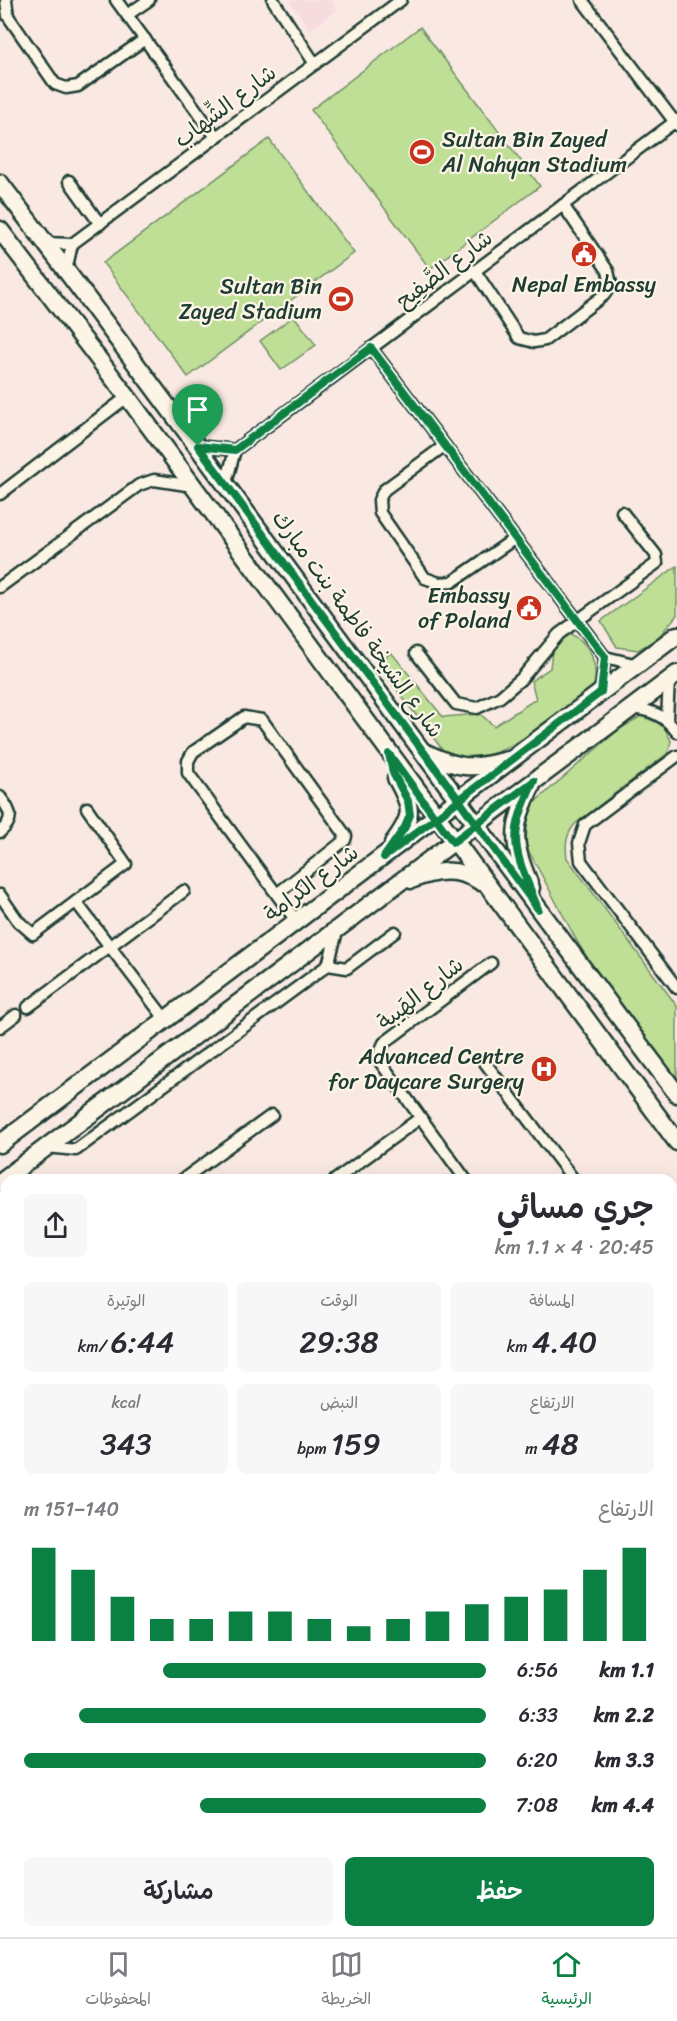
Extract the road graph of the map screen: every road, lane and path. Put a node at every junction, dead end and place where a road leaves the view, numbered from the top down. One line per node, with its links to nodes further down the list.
1 (6, 0): 8 (street)
2 (116, 0): 7 (street)
3 (149, 0): 7 (street)
4 (273, 0): 9 (street)
5 (400, 0): 9 (street, شارع الشِّهاب)
6 (582, 0): 10 (street)
7 (127, 15): 8 (street)
8 (145, 39): 11 (street)
9 (315, 64): 11 (street, شارع الشِّهاب)
10 (676, 122): 14 (street, شارع الصَّفِيح)
11 (216, 137): 15 (street, شارع الشِّهاب)
12 (69, 181): 15 (street)
13 (0, 183): 17 (main road, شارع الشيخة فاطمة بنت مبارك)
14 (563, 205): 20 (street, شارع الصَّفِيح); 20 (street)
15 (100, 224): 18 (street, شارع الشِّهاب)
16 (0, 230): 22 (main road)
17 (45, 243): 18 (street); 19 (main road, شارع الشيخة فاطمة بنت مبارك)
18 (72, 244): 19 (street)
19 (66, 271): 23 (main road, شارع الشيخة فاطمة بنت مبارك)
20 (475, 271): 21 (street, شارع الصَّفِيح)
21 (371, 348): 24 (street); 25 (street, شارع الصَّفِيح)
22 (127, 397): 27 (main road); 28 (street)
23 (198, 446): 25 (street); 26 (main road, شارع الشيخة فاطمة بنت مبارك)
24 (444, 446): 30 (street); 30 (street)
25 (235, 450): 26 (street)
26 (226, 483): 42 (main road, شارع الشيخة فاطمة بنت مبارك)
27 (194, 486): 31 (street); 43 (main road)
28 (0, 494)
29 (622, 512): 32 (street)
30 (514, 538): 32 (street)
31 (0, 587)
32 (576, 621): 34 (street); 35 (street)
33 (677, 635): 36 (main road, شارع الكرامة)
34 (416, 652)
35 (605, 657): 36 (street); 38 (street)
36 (638, 665): 38 (main road, شارع الكرامة)
37 (673, 677): 39 (main road); 40 (street)
38 (601, 692): 45 (main road, شارع الكرامة)
39 (632, 708): 40 (street); 46 (main road)
40 (668, 719): 41 (street)
41 (677, 732)
42 (423, 751): 45 (main road); 48 (main road, شارع الشيخة فاطمة بنت مبارك)
43 (389, 754): 50 (main road); 54 (main road)
44 (677, 756): 68 (street)
45 (518, 757): 48 (main road, شارع الكرامة)
46 (534, 781): 51 (main road); 61 (main road)
47 (0, 797): 52 (street)
48 (459, 800): 50 (main road, شارع الكرامة); 51 (main road, شارع الشيخة فاطمة بنت مبارك)
49 (87, 808): 60 (street)
50 (436, 817): 53 (main road); 54 (main road, شارع الكرامة)
51 (476, 825): 53 (main road); 61 (main road, شارع الشيخة فاطمة بنت مبارك)
52 (0, 832)
53 (453, 842): 55 (main road); 56 (main road)
54 (384, 857): 62 (main road, شارع الكرامة)
55 (486, 885): 56 (main road); 77 (main road)
56 (388, 889): 63 (main road)
57 (184, 891): 65 (street)
58 (277, 894): 58 (street); 62 (street)
59 (0, 895): 60 (street)
60 (76, 902): 65 (street)
61 (538, 909): 74 (main road, شارع الشيخة فاطمة بنت مبارك)
62 (297, 922): 71 (main road, شارع الكرامة)
63 (338, 928): 67 (street); 79 (main road)
64 (394, 932): 67 (street)
65 (110, 947): 69 (street); 71 (street)
66 (491, 963): 76 (street, شارع الهَيبة)
67 (328, 965): 79 (street)
68 (677, 988)
69 (28, 1007)
70 (16, 1015): 72 (street)
71 (166, 1020): 78 (main road, شارع الكرامة)
72 (0, 1028)
73 (483, 1060): 84 (street)
74 (677, 1094)
75 (272, 1115): 81 (street)
76 (420, 1118): 82 (street); 83 (street, شارع الهَيبة)
77 (677, 1142)
78 (0, 1144)
79 (46, 1147): 80 (main road)
80 (11, 1174)
81 (190, 1174)
82 (343, 1174)
83 (461, 1174)
84 (569, 1174)

